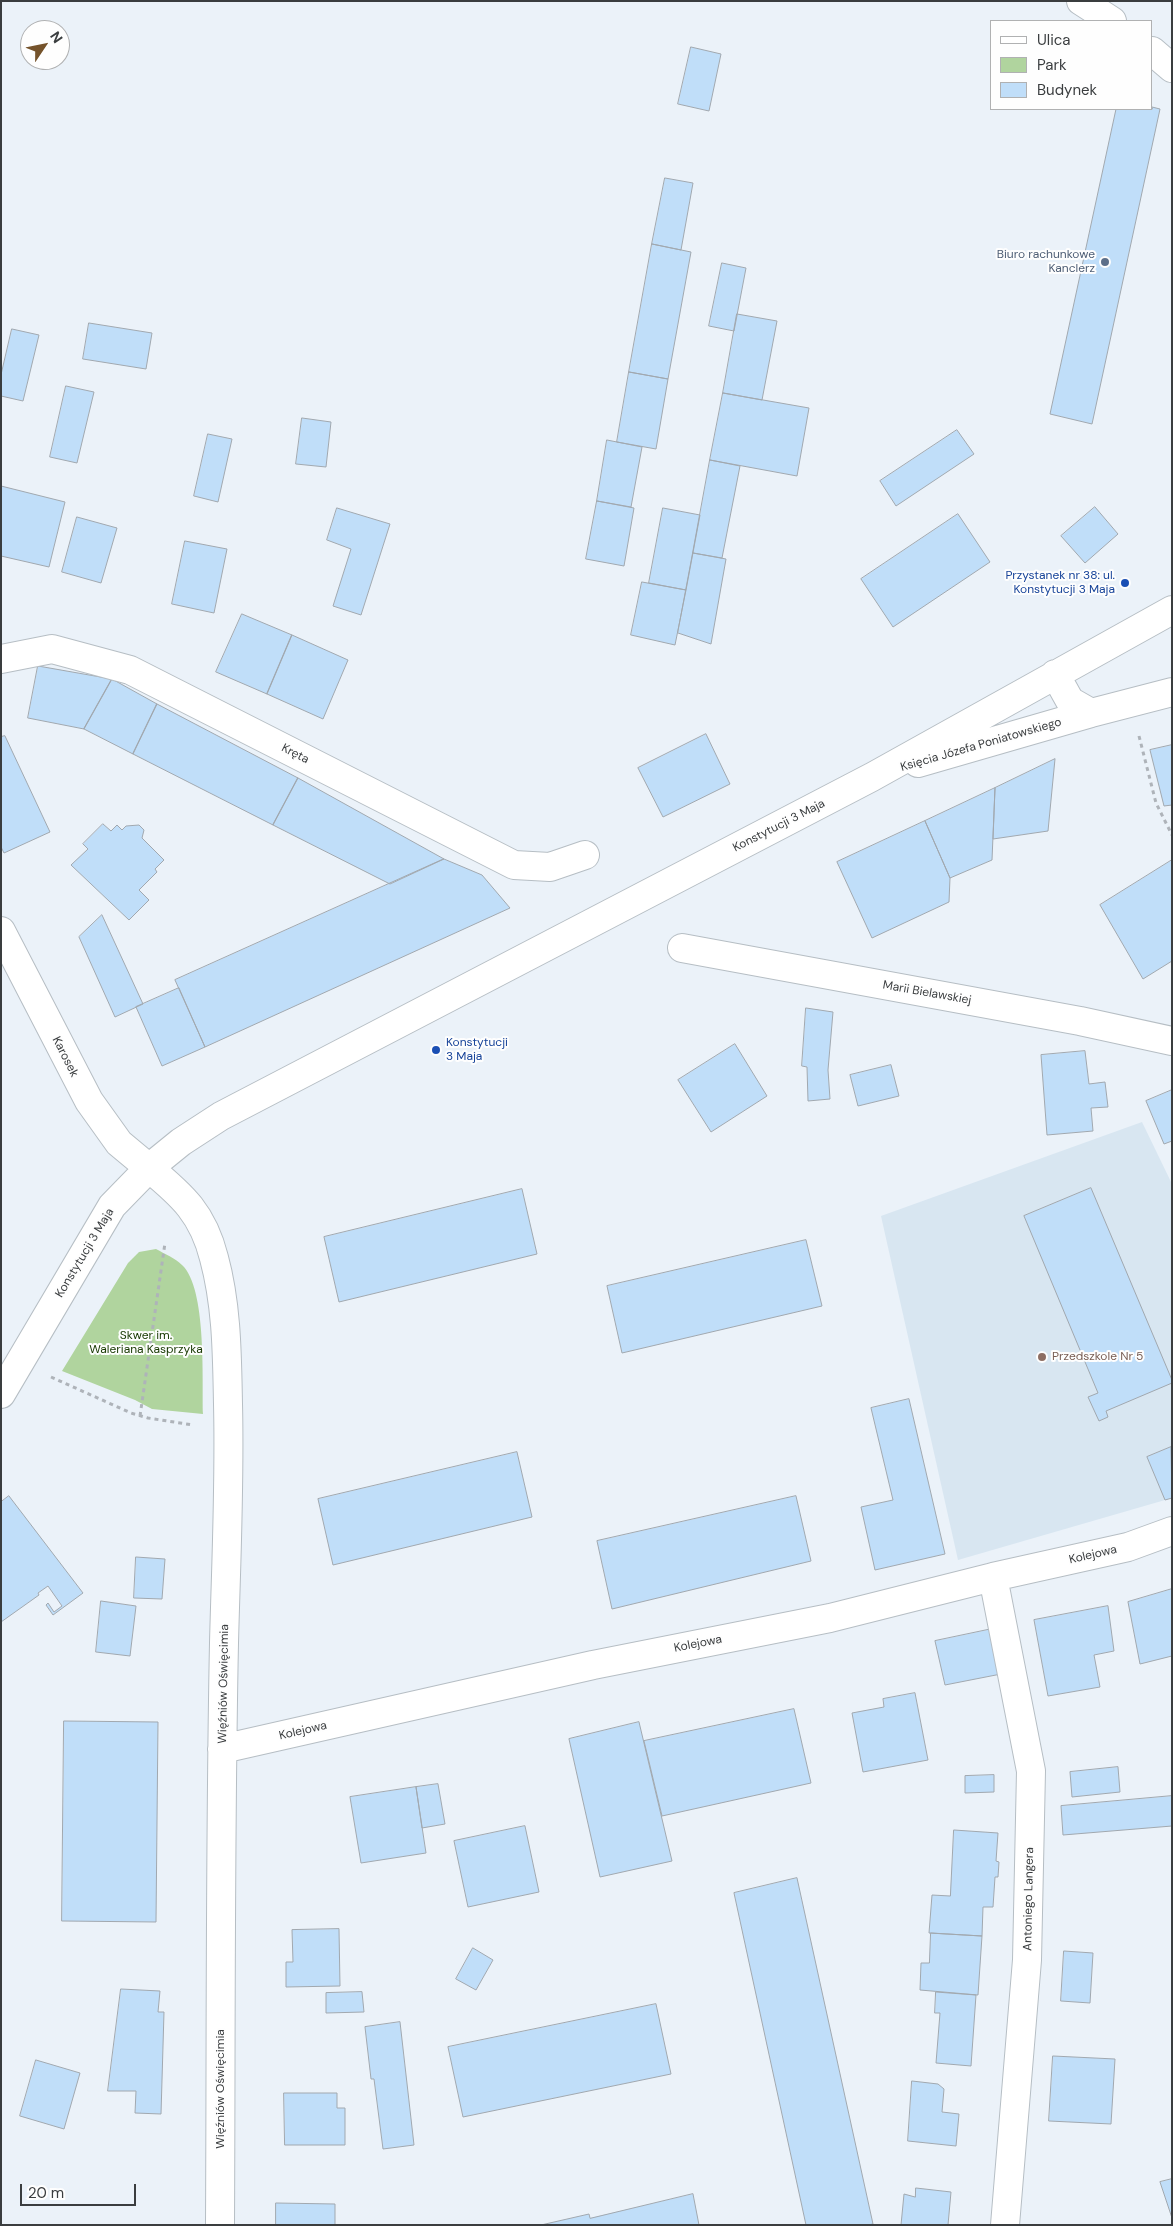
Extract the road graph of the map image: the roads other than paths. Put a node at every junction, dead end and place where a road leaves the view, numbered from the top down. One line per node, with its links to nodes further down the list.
1 (1081, 1): 2 (street)
2 (1110, 20)
3 (1153, 52): 4 (street)
4 (1172, 68)
5 (1172, 610): 7 (street, Konstytucji 3 Maja)
6 (1, 659): 11 (street, Kręta)
7 (1055, 674): 9 (street, Księcia Józefa Poniatowskiego); 10 (street, Konstytucji 3 Maja)
8 (1172, 692): 9 (street, Księcia Józefa Poniatowskiego)
9 (1091, 713): 10 (street, Księcia Józefa Poniatowskiego)
10 (872, 777): 15 (street, Konstytucji 3 Maja)
11 (585, 855)
12 (1, 931): 15 (street, Karosek)
13 (682, 948): 14 (street, Marii Bielawskiej)
14 (1172, 1040)
15 (149, 1168): 16 (street, Konstytucji 3 Maja); 19 (street, Więźniów Oświęcimia)
16 (1, 1394)
17 (1172, 1530): 18 (street, Kolejowa)
18 (993, 1577): 19 (street, Kolejowa); 21 (street, Antoniego Langera)
19 (222, 1749): 20 (street, Więźniów Oświęcimia)
20 (220, 2225)
21 (1005, 2225)

